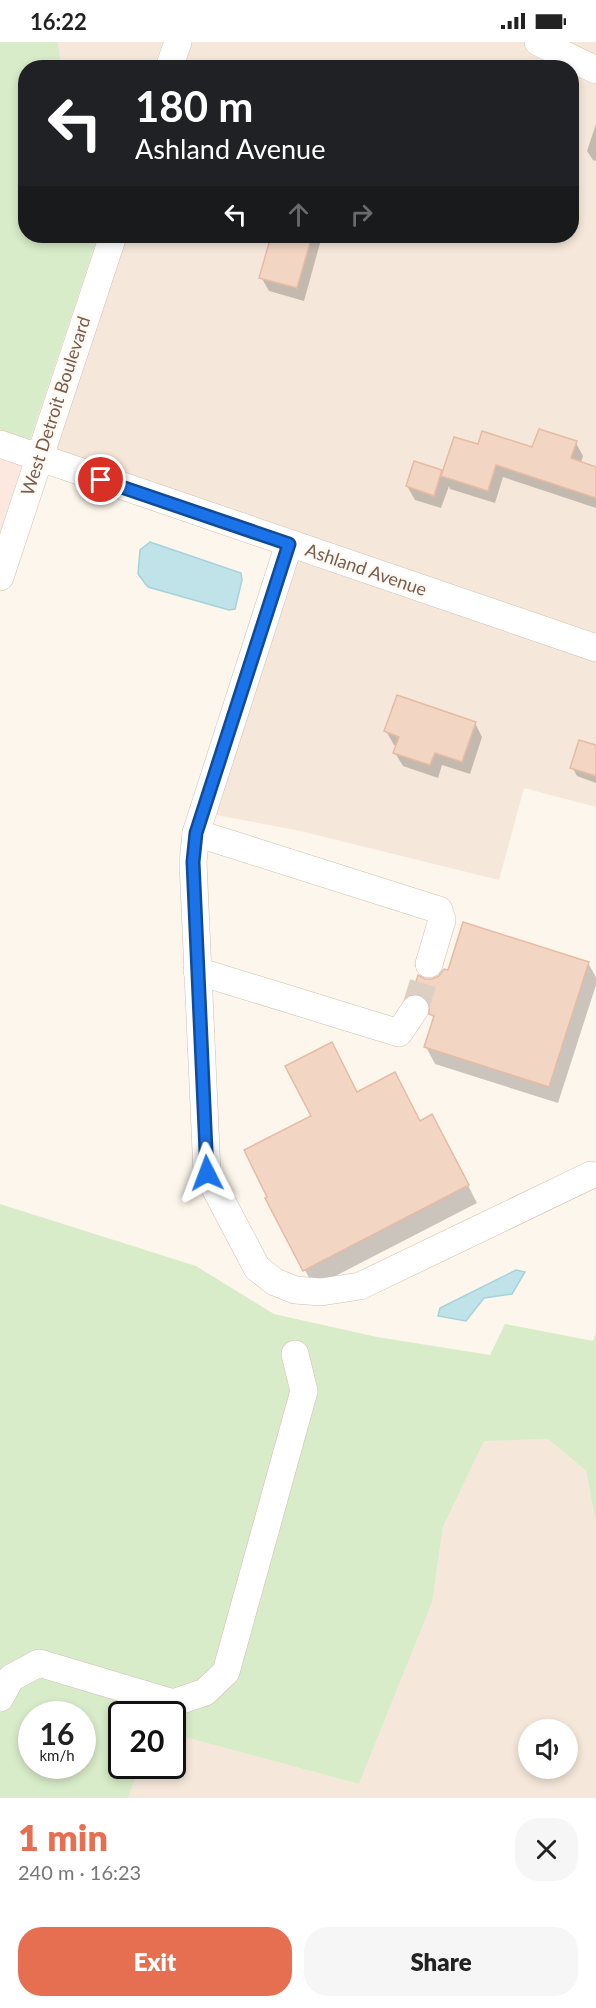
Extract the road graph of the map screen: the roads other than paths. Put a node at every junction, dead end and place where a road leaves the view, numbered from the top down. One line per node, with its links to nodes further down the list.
1 (178, 42): 3 (street)
2 (538, 42): 4 (street)
3 (172, 60)
4 (575, 60)
5 (579, 62): 6 (street)
6 (596, 70)
7 (111, 243): 9 (street, West Detroit Boulevard)
8 (0, 444): 9 (street, Ashland Avenue)
9 (38, 459): 10 (street, Ashland Avenue); 11 (street, West Detroit Boulevard)
10 (289, 544): 12 (street, Ashland Avenue); 13 (street)
11 (0, 577)
12 (596, 648)
13 (196, 833): 14 (street); 15 (street)
14 (429, 964)
15 (197, 971): 16 (street); 17 (street)
16 (415, 1010)
17 (591, 1175)
18 (295, 1354): 19 (street)
19 (0, 1698)

